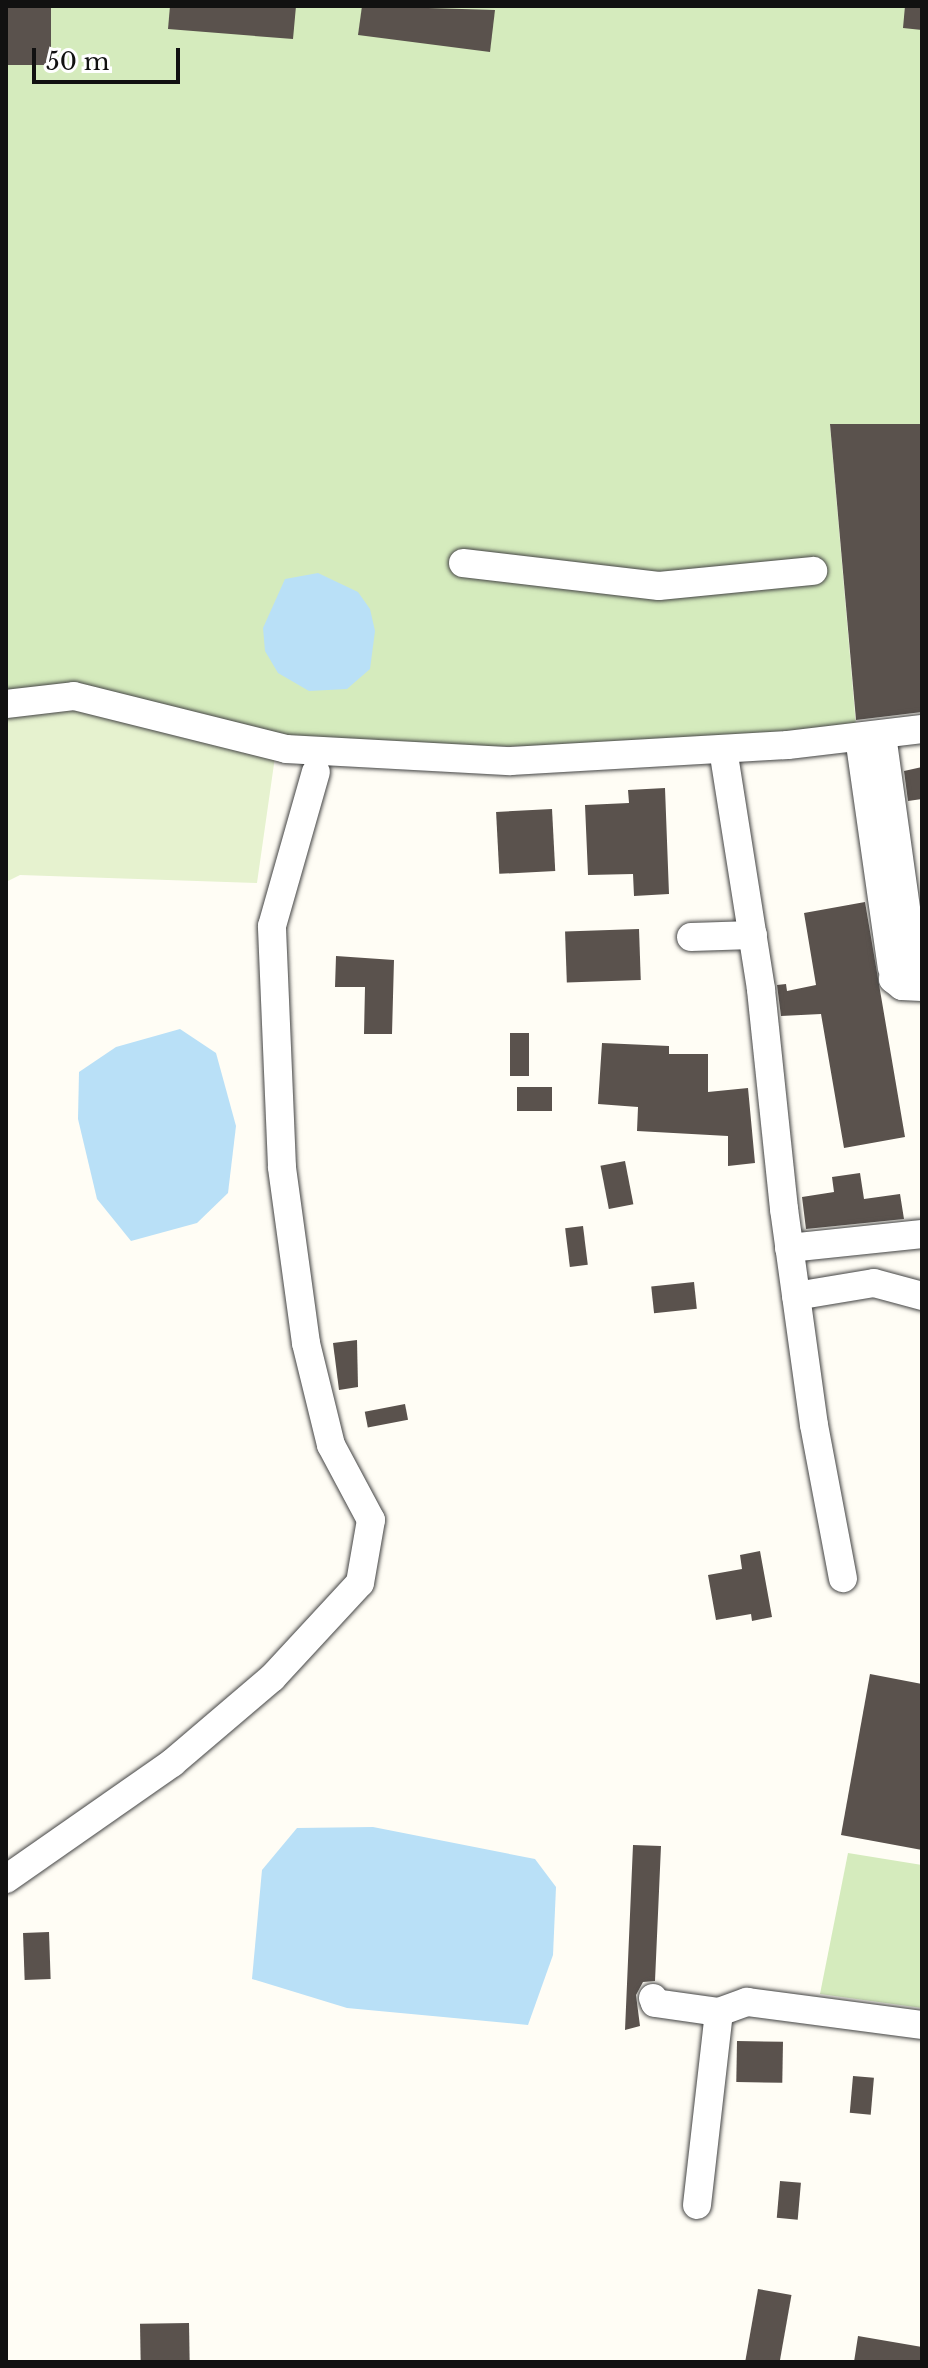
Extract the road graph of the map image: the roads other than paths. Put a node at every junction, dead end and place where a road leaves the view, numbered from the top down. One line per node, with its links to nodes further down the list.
1 (463, 563): 2 (street)
2 (813, 571)
3 (6, 704): 6 (street)
4 (922, 729): 5 (street)
5 (870, 736): 6 (street); 10 (street)
6 (723, 749): 8 (street)
7 (316, 772): 16 (street)
8 (753, 935): 9 (street); 12 (street)
9 (691, 937)
10 (908, 977)
11 (922, 1234): 12 (street)
12 (789, 1248): 13 (street)
13 (796, 1296): 14 (street); 15 (street)
14 (922, 1296)
15 (843, 1578)
16 (6, 1879)
17 (653, 1998): 18 (street)
18 (719, 2012): 19 (street); 20 (street)
19 (922, 2025)
20 (697, 2205)

